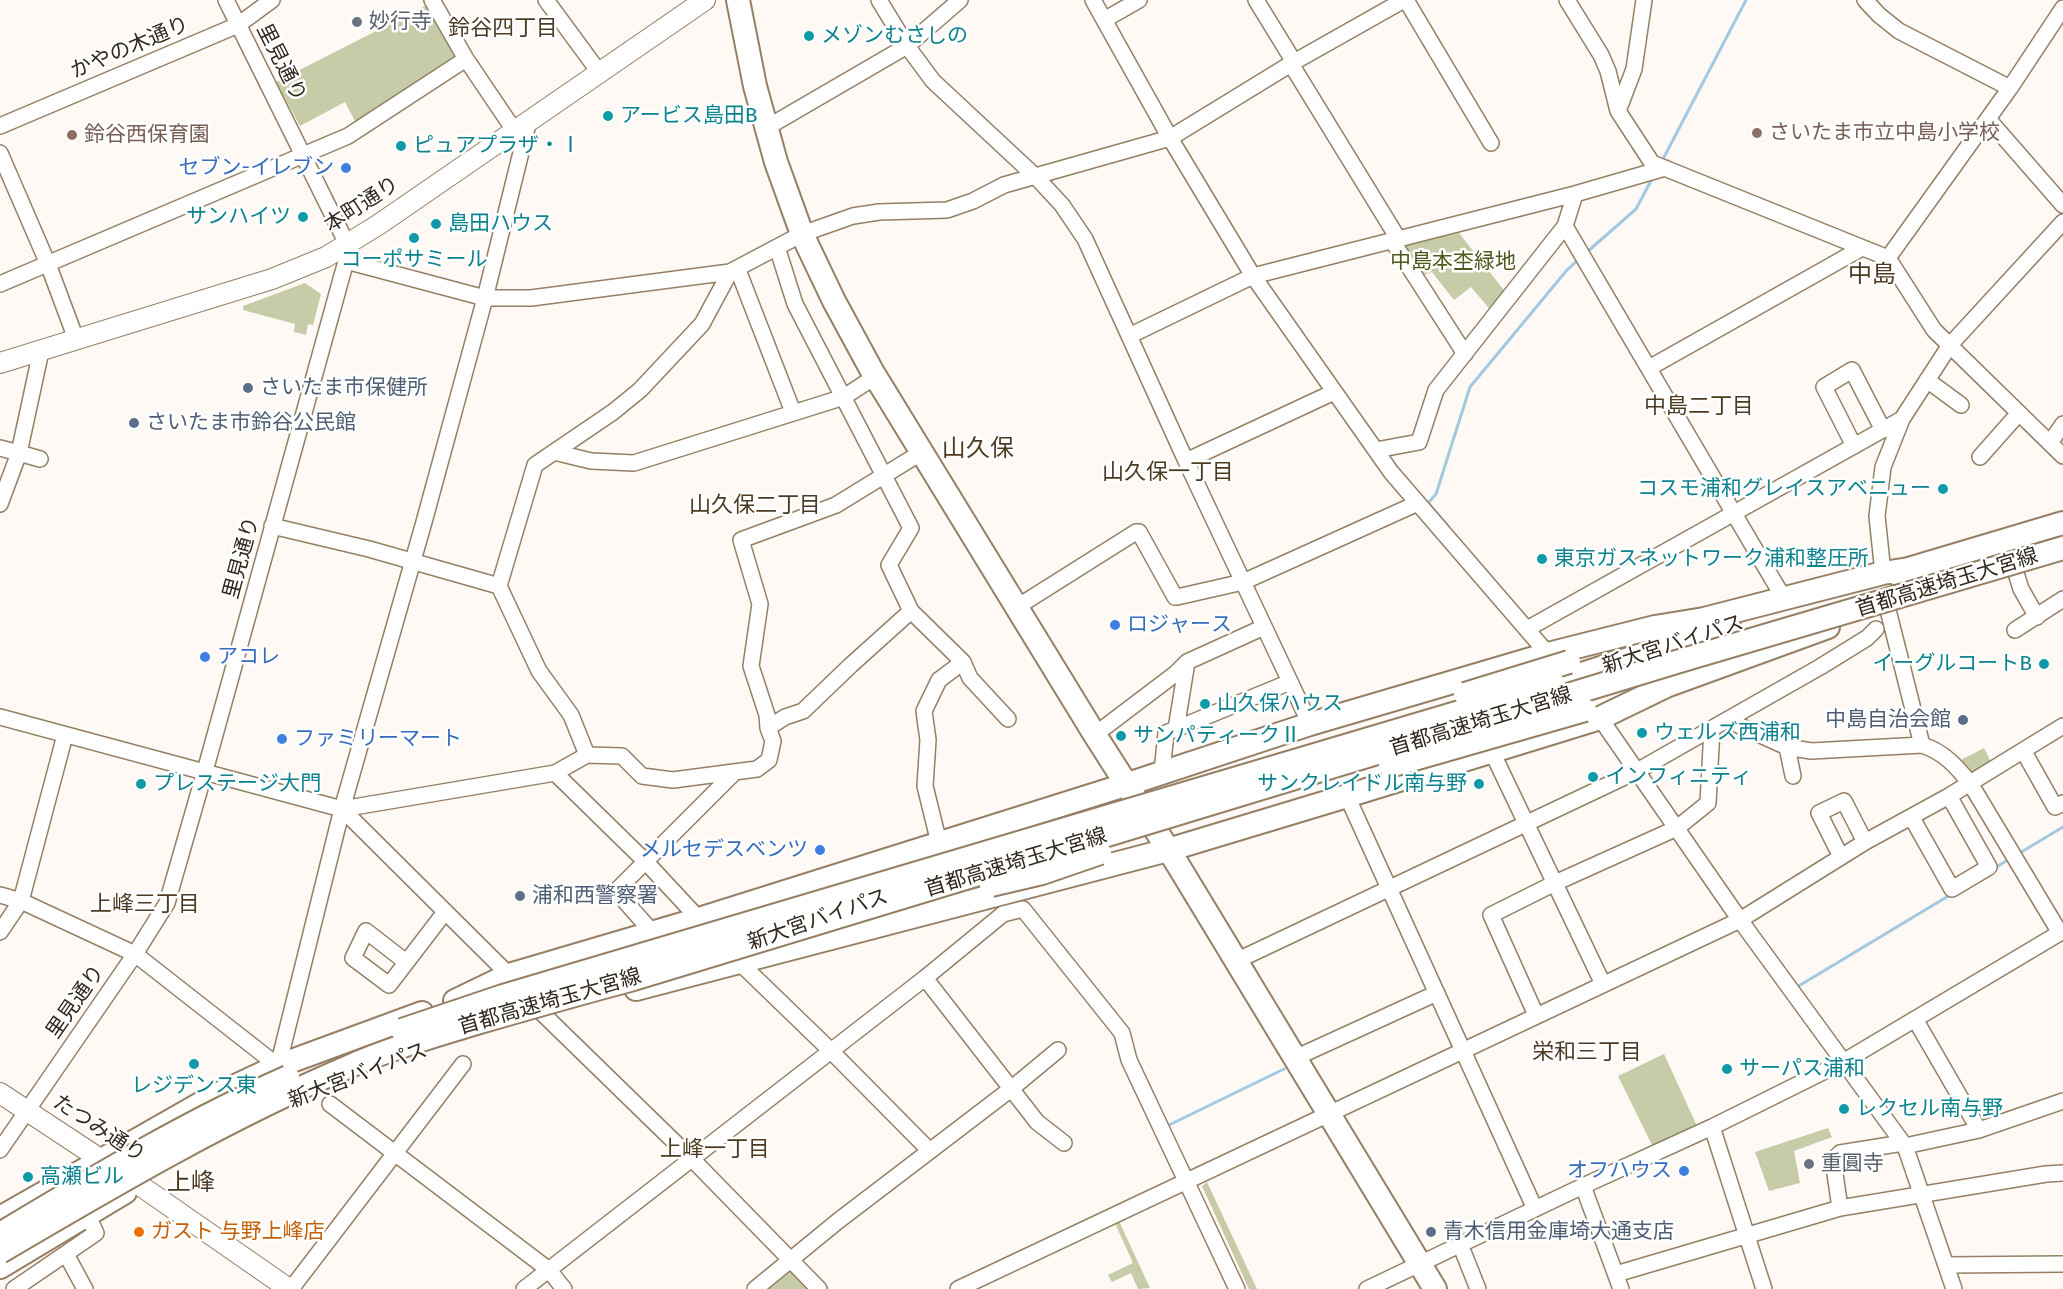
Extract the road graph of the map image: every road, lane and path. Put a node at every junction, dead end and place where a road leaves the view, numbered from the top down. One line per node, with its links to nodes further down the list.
1 (226, 0): 18 (street, 里見通り)
2 (272, 0): 18 (street, かやの木通り)
3 (432, 0): 20 (street)
4 (546, 0): 22 (street)
5 (705, 0): 22 (main road, 本町通り)
6 (738, 0): 28 (highway)
7 (879, 0): 19 (street)
8 (960, 0): 19 (street)
9 (1093, 0): 17 (street)
10 (1139, 0): 17 (street)
11 (1256, 0): 21 (street)
12 (1405, 0): 21 (street); 30 (street)
13 (1567, 0): 24 (street)
14 (1864, 0): 23 (street)
15 (1641, 3): 24 (street)
16 (2063, 8): 23 (street)
17 (1104, 20): 29 (street)
18 (238, 25): 27 (street, かやの木通り); 32 (street, 里見通り)
19 (907, 46): 28 (street); 34 (street)
20 (466, 59): 26 (street); 32 (street)
21 (1292, 63): 29 (street); 40 (street)
22 (598, 72): 26 (main road, 本町通り)
23 (2010, 88): 25 (street)
24 (1618, 111): 33 (street)
25 (1988, 119): 36 (street); 44 (street)
26 (522, 125): 43 (main road, 本町通り); 49 (street)
27 (0, 126)
28 (766, 128): 39 (highway)
29 (1170, 138): 34 (street); 47 (street)
30 (1491, 143)
31 (0, 153): 45 (street)
32 (304, 156): 43 (street, 里見通り); 45 (street)
33 (1665, 168): 35 (street); 42 (street)
34 (1036, 177): 39 (street); 50 (street)
35 (1575, 194): 38 (street); 40 (street)
36 (2063, 205)
37 (2063, 222): 52 (street)
38 (1566, 226): 54 (street); 56 (street)
39 (802, 234): 41 (street); 57 (highway)
40 (1396, 241): 47 (street); 54 (street)
41 (777, 247): 46 (street); 60 (street)
42 (1862, 248): 44 (street); 56 (street)
43 (346, 253): 49 (street); 51 (main road, 本町通り); 83 (street, 里見通り)
44 (1888, 258): 52 (street)
45 (48, 264): 48 (street); 51 (street)
46 (734, 271): 49 (street); 62 (street); 71 (street)
47 (1253, 276): 50 (street); 59 (street)
48 (0, 284)
49 (485, 298): 87 (street)
50 (1129, 336): 77 (street)
51 (76, 339): 53 (main road, 本町通り)
52 (1950, 345): 58 (street); 63 (street)
53 (41, 351): 55 (main road, 本町通り); 73 (street)
54 (1465, 354): 70 (street)
55 (0, 363)
56 (1649, 368): 81 (street)
57 (876, 376): 60 (street); 72 (highway)
58 (1928, 380): 61 (street); 64 (street)
59 (1334, 392): 70 (street); 77 (street)
60 (844, 397): 62 (street); 78 (street)
61 (1961, 405)
62 (793, 412): 71 (street)
63 (2019, 413): 67 (street); 75 (street)
64 (1902, 419): 66 (street); 89 (street)
65 (2063, 424): 67 (street)
66 (1882, 430): 68 (street); 68 (street)
67 (2050, 443): 74 (street)
68 (1854, 446): 81 (street)
69 (0, 448): 73 (street)
70 (1376, 450): 79 (street)
71 (554, 452): 92 (street)
72 (922, 452): 78 (street); 95 (highway)
73 (19, 453): 76 (street); 80 (street)
74 (2063, 456)
75 (1980, 458)
76 (40, 459)
77 (1186, 461): 91 (street)
78 (885, 476): 97 (street); 115 (street)
79 (1418, 502): 91 (street); 102 (street)
80 (0, 504)
81 (1734, 513): 93 (street); 102 (street)
82 (2063, 523): 88 (highway, 新大宮バイパス)
83 (272, 526): 87 (street); 125 (street, 里見通り)
84 (2063, 532): 145 (highway, 首都高速埼玉大宮線, bridge)
85 (2063, 548): 162 (highway, 首都高速埼玉大宮線, bridge)
86 (2063, 558): 90 (highway, 新大宮バイパス)
87 (412, 562): 92 (street); 136 (street)
88 (1909, 569): 89 (highway); 100 (highway, 新大宮バイパス)
89 (1883, 573): 93 (highway)
90 (2016, 573): 96 (highway, 新大宮バイパス); 98 (street)
91 (1243, 582): 95 (street); 101 (street)
92 (500, 586): 124 (street)
93 (1784, 597): 99 (highway)
94 (2063, 599): 98 (street)
95 (1017, 607): 132 (highway)
96 (1888, 610): 100 (highway, 新大宮バイパス); 120 (street)
97 (911, 611): 106 (street); 115 (street)
98 (2037, 617): 104 (street)
99 (1704, 619): 105 (highway); 145 (highway, bridge)
100 (1833, 625): 109 (highway)
101 (1264, 627): 107 (street); 108 (street)
102 (1527, 629): 105 (street)
103 (1876, 629): 112 (street)
104 (2015, 630)
105 (1548, 654): 113 (highway)
106 (963, 662): 111 (street); 141 (street)
107 (1187, 662): 114 (street); 116 (street)
108 (1290, 682): 113 (street); 116 (street)
109 (1592, 714): 122 (highway); 126 (street); 162 (highway, bridge)
110 (0, 717): 119 (street)
111 (1008, 719)
112 (1727, 720): 117 (street); 121 (street)
113 (1310, 724): 128 (highway)
114 (1105, 727)
115 (768, 728): 127 (street)
116 (1176, 729): 128 (street)
117 (1712, 729): 126 (street); 139 (street)
118 (2061, 732): 123 (street)
119 (66, 735): 125 (street); 149 (street)
120 (1922, 745): 121 (street); 131 (street)
121 (1786, 747): 130 (street)
122 (1492, 752): 133 (highway); 138 (street)
123 (2024, 752): 131 (street); 135 (street)
124 (586, 755): 127 (street); 129 (street)
125 (205, 771): 136 (street); 156 (street, 里見通り)
126 (1637, 771): 138 (street); 139 (street)
127 (735, 772): 144 (street)
128 (1162, 772): 132 (highway)
129 (555, 773): 136 (street); 144 (street)
130 (1793, 776)
131 (1970, 783): 134 (street); 154 (street)
132 (1128, 784): 141 (highway); 142 (highway)
133 (1347, 796): 142 (highway); 147 (street)
134 (1948, 796): 137 (street); 137 (street)
135 (2063, 803)
136 (342, 809): 150 (street); 174 (street)
137 (1912, 818): 140 (street)
138 (1526, 824): 146 (street); 147 (street)
139 (1677, 828): 146 (street); 152 (street)
140 (1865, 842): 143 (street); 143 (street)
141 (939, 843): 151 (highway)
142 (1168, 850): 157 (highway); 158 (highway)
143 (1841, 857): 152 (street)
144 (646, 862): 151 (street); 155 (street)
145 (929, 870): 199 (highway, 首都高速埼玉大宮線, bridge)
146 (1555, 883): 163 (street); 166 (street)
147 (1389, 890): 157 (street); 164 (street)
148 (0, 895): 149 (street)
149 (21, 901): 153 (street); 156 (street)
150 (445, 912): 159 (street); 161 (street)
151 (699, 919): 155 (highway)
152 (1740, 920): 163 (street); 172 (street)
153 (0, 932)
154 (2061, 932): 167 (street)
155 (653, 933): 161 (highway)
156 (135, 954): 174 (street); 179 (street, 里見通り)
157 (1236, 961): 171 (highway)
158 (739, 962): 165 (highway); 168 (street)
159 (406, 963)
160 (925, 978): 168 (street); 175 (street); 191 (street)
161 (517, 979): 165 (highway, 新大宮バイパス); 174 (highway, 新大宮バイパス)
162 (630, 980): 202 (highway, 首都高速埼玉大宮線, bridge)
163 (1603, 984): 166 (street)
164 (1437, 993): 170 (street); 171 (street)
165 (549, 1011): 189 (street); 192 (highway, 新大宮バイパス)
166 (1536, 1015): 170 (street)
167 (1915, 1019): 172 (street); 182 (street)
168 (830, 1050): 186 (street); 189 (street)
169 (1058, 1050): 175 (street)
170 (1462, 1050): 180 (street); 196 (street)
171 (1295, 1058): 180 (highway)
172 (1843, 1062): 181 (street); 184 (street)
173 (462, 1064): 187 (street)
174 (278, 1066): 188 (highway, 新大宮バイパス)
175 (1011, 1089): 183 (street); 186 (street)
176 (0, 1093): 179 (main road, たつみ通り)
177 (2063, 1101): 182 (street)
178 (330, 1104): 187 (street)
179 (26, 1110): 185 (street, 里見通り); 188 (main road, たつみ通り)
180 (1328, 1113): 191 (street); 205 (highway)
181 (1712, 1127): 193 (street); 200 (street)
182 (1979, 1130): 184 (street)
183 (1064, 1143)
184 (1904, 1144): 194 (street); 195 (street)
185 (0, 1150)
186 (930, 1151): 204 (street)
187 (396, 1153): 209 (street); 213 (street)
188 (102, 1160): 192 (main road, たつみ通り); 198 (highway, 新大宮バイパス)
189 (692, 1160): 204 (street); 209 (street)
190 (2063, 1173): 194 (street)
191 (1187, 1180): 218 (street); 219 (street)
192 (138, 1184): 197 (highway, 新大宮バイパス); 213 (main road, たつみ通り)
193 (1583, 1186): 196 (street); 210 (street)
194 (1922, 1194): 195 (street); 207 (street)
195 (1840, 1208): 200 (street)
196 (1535, 1209): 201 (street)
197 (87, 1214): 203 (street); 208 (highway, 新大宮バイパス)
198 (0, 1218)
199 (0, 1234)
200 (1745, 1235): 210 (street); 224 (street)
201 (1460, 1244): 205 (street); 222 (street)
202 (0, 1252)
203 (66, 1254): 211 (street); 212 (street)
204 (792, 1260): 216 (street); 217 (street)
205 (1420, 1264): 220 (street); 221 (highway)
206 (2063, 1264): 207 (street)
207 (1947, 1265): 225 (street)
208 (0, 1267)
209 (549, 1270): 214 (street); 215 (street)
210 (1616, 1274): 223 (street)
211 (14, 1289)
212 (86, 1289)
213 (290, 1289)
214 (524, 1289)
215 (564, 1289)
216 (755, 1289)
217 (819, 1289)
218 (958, 1289)
219 (1237, 1289)
220 (1367, 1289)
221 (1435, 1289)
222 (1478, 1289)
223 (1621, 1289)
224 (1764, 1289)
225 (1954, 1289)

